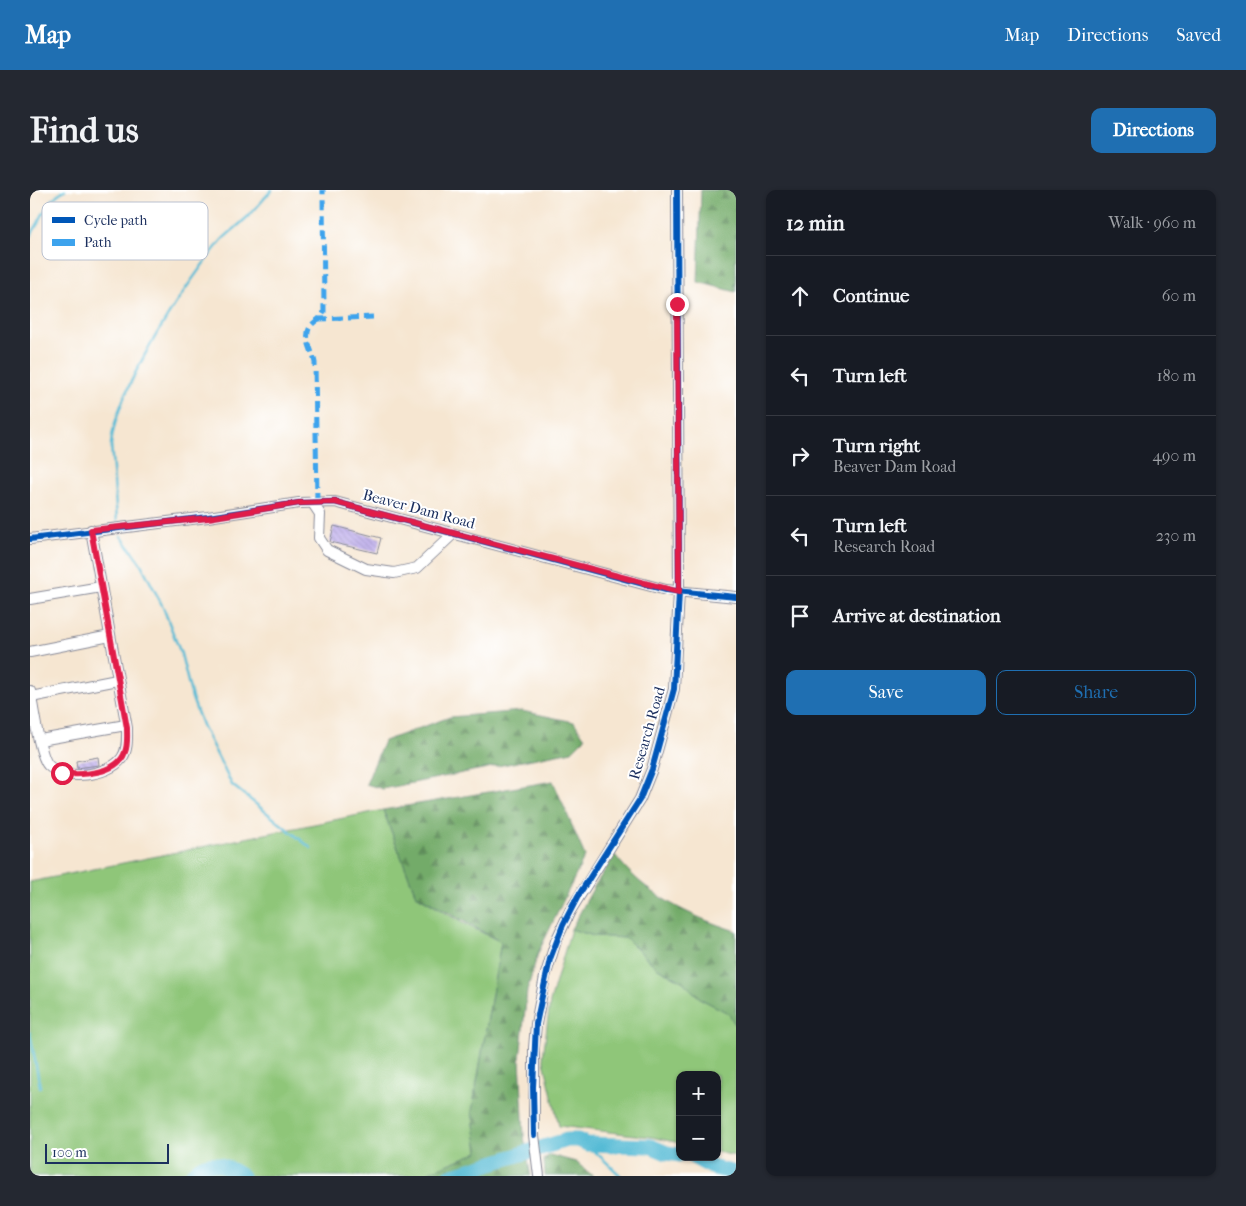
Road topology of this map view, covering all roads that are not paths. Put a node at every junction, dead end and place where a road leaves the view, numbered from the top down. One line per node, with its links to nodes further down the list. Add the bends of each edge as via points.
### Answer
1 (677, 190): 7 (street, Research Road)
2 (312, 502): 3 (street, Beaver Dam Road, via 208,518); 4 (street, Beaver Dam Road, via 355,506); 4 (street, via 320,514 319,538 328,550 366,569 394,573 417,568)
3 (91, 530): 5 (street, Beaver Dam Road); 6 (street)
4 (453, 534): 7 (street, Beaver Dam Road)
5 (30, 539)
6 (101, 587): 9 (street); 10 (street)
7 (679, 592): 8 (street, Beaver Dam Road); 16 (street, Research Road, via 674,689 652,769 632,812 567,918 545,977 534,1048 534,1135)
8 (736, 597)
9 (30, 599)
10 (110, 636): 11 (street); 12 (street)
11 (30, 652)
12 (117, 680): 13 (street); 14 (street)
13 (31, 694): 15 (street)
14 (126, 725): 15 (street); 15 (street, via 126,747 122,759 108,769 88,774 71,775 51,768 45,760)
15 (40, 740)
16 (539, 1176)

